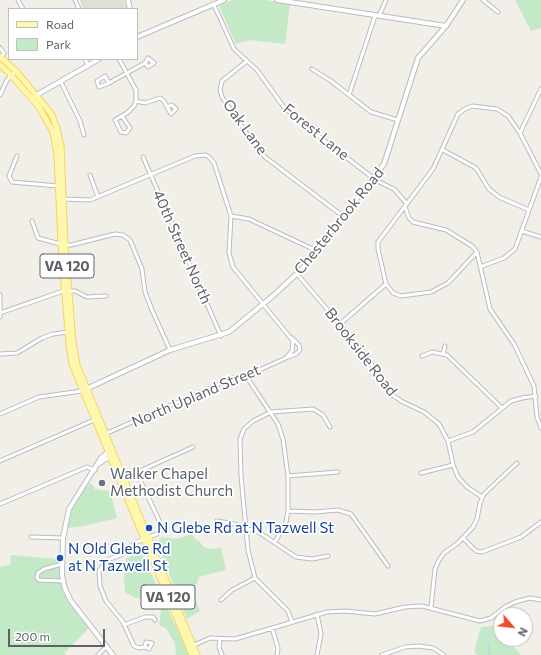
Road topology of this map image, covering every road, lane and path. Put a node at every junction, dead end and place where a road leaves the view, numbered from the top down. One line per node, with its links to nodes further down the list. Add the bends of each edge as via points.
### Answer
1 (224, 0): 6 (street)
2 (277, 0): 8 (street)
3 (386, 0): 8 (street)
4 (463, 0): 9 (street, Chesterbrook Road)
5 (483, 0): 7 (street)
6 (214, 5): 10 (street); 16 (street, Forest Lane, via 234,49)
7 (498, 12)
8 (377, 16): 9 (street); 29 (street)
9 (446, 26): 34 (street, Chesterbrook Road, via 418,58)
10 (138, 37)
11 (0, 48): 12 (street, via 4,53)
12 (1, 58): 21 (main road, VA 120)
13 (86, 60): 19 (street)
14 (97, 60): 19 (street)
15 (120, 60): 22 (street)
16 (247, 61): 44 (street, Forest Lane, via 291,114); 53 (street, Oak Lane, via 222,81 222,98 265,157)
17 (145, 63): 22 (street)
18 (0, 65): 23 (main road, VA 120)
19 (88, 65): 24 (street)
20 (312, 69): 29 (street)
21 (16, 71): 23 (street); 28 (main road, VA 120)
22 (126, 73): 25 (street); 31 (street, via 136,90)
23 (11, 75): 27 (street); 30 (main road, VA 120)
24 (61, 82): 28 (street); 36 (street)
25 (109, 83)
26 (541, 89): 35 (street)
27 (0, 95)
28 (37, 95): 30 (street); 49 (main road, VA 120, via 52,115 61,146)
29 (349, 95): 34 (street, via 371,112)
30 (32, 98): 47 (main road, VA 120, via 45,116 54,138)
31 (136, 101): 32 (street, via 144,103 160,98); 33 (street)
32 (167, 107)
33 (122, 116): 33 (street, via 130,128 126,133 121,132 116,120)
34 (398, 120): 44 (street, Chesterbrook Road, via 386,160)
35 (520, 133): 37 (street, via 504,113 491,108 472,106 458,114); 40 (street)
36 (84, 135)
37 (443, 150): 50 (street, via 433,170); 51 (street, via 476,168 489,189 499,198)
38 (17, 156): 45 (street, via 9,176)
39 (143, 158): 42 (street, 40th Street North)
40 (541, 174)
41 (90, 175): 48 (street)
42 (150, 175): 48 (street); 52 (street, via 195,156 206,155 214,164); 71 (street, 40th Street North)
43 (541, 177): 51 (street)
44 (374, 179): 50 (street, Forest Lane, via 394,189); 53 (street, Chesterbrook Road)
45 (12, 182): 46 (street); 47 (street)
46 (8, 185)
47 (58, 186): 57 (main road, VA 120)
48 (98, 197): 49 (street, via 82,201)
49 (63, 200): 57 (main road, VA 120)
50 (406, 206): 59 (street, Forest Lane, via 409,218 413,222 446,230); 62 (street, via 378,242)
51 (529, 210): 55 (street)
52 (231, 216): 58 (street, via 249,220); 66 (street, via 229,253 233,267)
53 (344, 218): 58 (street, Chesterbrook Road)
54 (32, 221): 57 (street, via 38,238)
55 (522, 231): 56 (street); 60 (street, via 512,253)
56 (541, 237)
57 (63, 244): 63 (main road, VA 120); 74 (street, via 115,234 123,235 130,240 142,270 145,292)
58 (317, 251): 61 (street, Chesterbrook Road)
59 (477, 252): 60 (street); 62 (street, via 448,283 431,292 401,296 393,293)
60 (480, 267): 81 (street, via 490,309 519,354)
61 (297, 274): 66 (street, Chesterbrook Road); 69 (street, Brookside Road)
62 (386, 284): 69 (street)
63 (67, 291): 65 (street, via 75,291 87,297); 67 (street); 70 (main road, VA 120)
64 (0, 295): 67 (street)
65 (106, 296)
66 (263, 305): 71 (street, Chesterbrook Road, via 238,326); 72 (street)
67 (0, 313): 68 (street)
68 (0, 317)
69 (340, 324): 90 (street, Brookside Road, via 367,356 386,389 396,398 434,420)
70 (70, 332): 75 (street, via 42,338 17,353); 80 (main road, VA 120)
71 (221, 336): 74 (street, Chesterbrook Road)
72 (290, 336): 77 (street, via 293,345); 77 (street, via 299,345 300,350)
73 (445, 346): 76 (street)
74 (170, 350): 80 (street, Chesterbrook Road)
75 (0, 354)
76 (443, 354): 78 (street, via 432,352); 82 (street, via 451,358)
77 (288, 356): 79 (street, North Upland Street)
78 (422, 356)
79 (246, 376): 83 (street); 89 (street, North Upland Street, via 235,377)
80 (84, 390): 84 (street, via 39,398); 86 (main road, VA 120); 89 (main road, VA 120)
81 (536, 396): 82 (street, via 516,399); 85 (street)
82 (502, 408): 90 (street, via 473,432)
83 (271, 412): 87 (street, via 312,409 322,415); 99 (street, via 283,439); 105 (street, via 253,421 244,429 240,439)
84 (0, 414)
85 (539, 416): 88 (street)
86 (94, 420): 92 (main road, VA 120); 93 (street)
87 (330, 427)
88 (541, 428)
89 (105, 434): 92 (main road, VA 120)
90 (448, 441): 95 (street, Brookside Road)
91 (193, 446): 109 (street, via 145,468 140,474 141,484 162,527 160,532)
92 (110, 453): 96 (street, via 102,456); 109 (main road, VA 120)
93 (0, 461)
94 (517, 463): 100 (street)
95 (453, 465): 98 (street); 100 (street, Brookside Road, via 462,482)
96 (94, 470): 101 (street, via 87,467); 107 (street, via 69,509)
97 (338, 472): 99 (street)
98 (421, 473)
99 (288, 476): 102 (street)
100 (482, 497): 108 (street, via 475,523)
101 (0, 504)
102 (288, 511): 110 (street, via 286,522); 113 (street, via 338,510 351,514)
103 (217, 521): 105 (street)
104 (541, 522): 108 (street, via 521,537 482,552)
105 (246, 528): 110 (street); 114 (street, via 248,550)
106 (31, 537): 107 (street)
107 (63, 538): 112 (street)
108 (463, 538): 118 (street, via 444,553 437,564)
109 (146, 539): 122 (street, via 132,545 123,554 107,560 99,570 103,596); 126 (main road, VA 120)
110 (275, 542): 111 (street, via 287,553 305,560)
111 (328, 556)
112 (62, 564): 115 (street); 115 (street, via 44,569 37,578)
113 (388, 566)
114 (256, 578): 116 (street, via 232,590); 121 (street, via 288,611)
115 (63, 581): 125 (street, via 71,601)
116 (222, 600)
117 (541, 600): 118 (street, via 527,598 514,602 491,618 480,621)
118 (431, 607): 119 (street, via 410,607 375,614 340,611)
119 (317, 614): 121 (street); 134 (street, via 321,634)
120 (155, 620): 122 (street, via 153,617 145,617)
121 (292, 622): 123 (street)
122 (124, 624): 127 (street, via 134,646 140,649)
123 (272, 628): 124 (street, via 232,640); 133 (street, via 278,648)
124 (220, 639): 126 (street, via 210,638); 132 (street)
125 (107, 646): 128 (street); 129 (street)
126 (191, 646): 130 (main road, VA 120); 131 (main road, VA 120)
127 (145, 647)
128 (98, 655)
129 (113, 655)
130 (192, 655)
131 (197, 655)
132 (222, 655)
133 (277, 655)
134 (317, 655)
135 (382, 655): 136 (street, via 415,646 430,647)
136 (444, 655)

